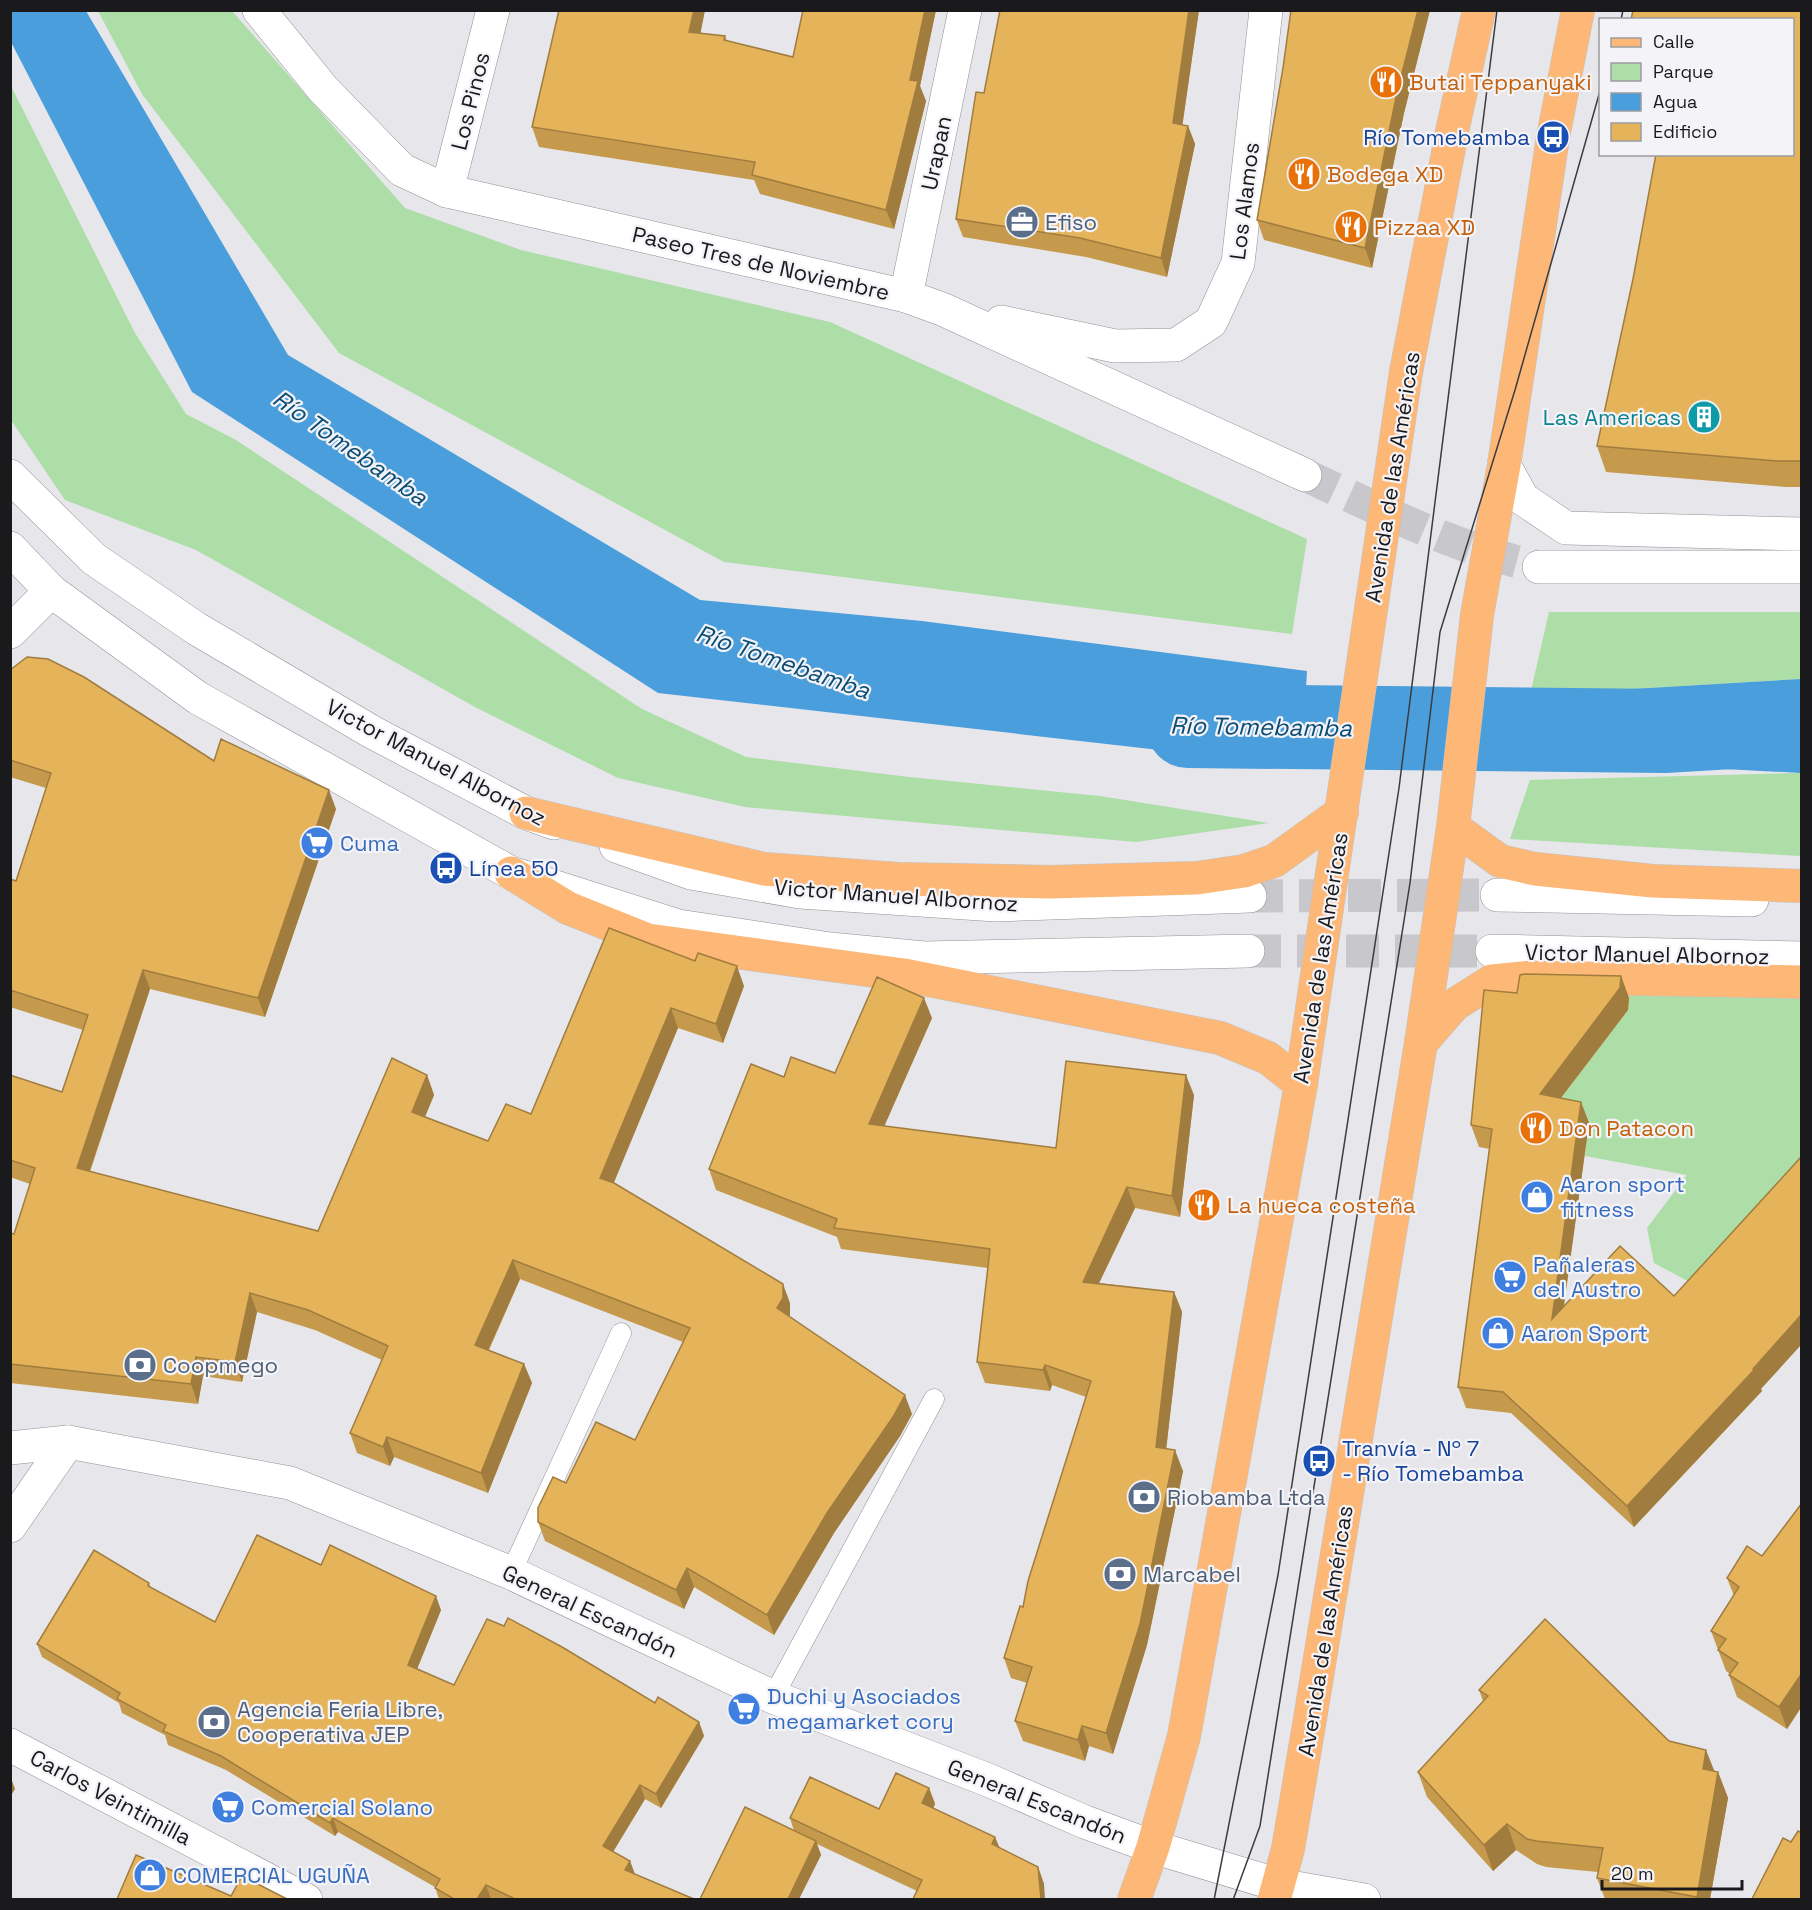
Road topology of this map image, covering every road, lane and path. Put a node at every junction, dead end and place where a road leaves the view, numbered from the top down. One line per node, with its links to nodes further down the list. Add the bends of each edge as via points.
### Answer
1 (259, 10): 7 (street, Paseo Tres de Noviembre, via 322,89 402,170)
2 (493, 10): 7 (street, Los Pinos)
3 (965, 10): 8 (street, Urapan)
4 (1266, 10): 9 (street, Los Alamos, via 1238,263 1211,322 1176,345 1115,346)
5 (1479, 10): 19 (main road, Avenida de las Américas, via 1406,372)
6 (1578, 10): 10 (main road, Avenida de las Américas, via 1553,137)
7 (447, 191): 8 (street, Paseo Tres de Noviembre)
8 (906, 296): 9 (street, Paseo Tres de Noviembre)
9 (942, 309): 11 (street, Paseo Tres de Noviembre)
10 (1504, 465): 13 (street, via 1523,499 1566,528); 21 (main road, Avenida de las Américas, via 1476,623)
11 (1305, 475)
12 (10, 476): 20 (street, Victor Manuel Albornoz, via 94,559 197,629 372,732)
13 (1802, 534)
14 (10, 548): 17 (street)
15 (1539, 567): 16 (street)
16 (1802, 567)
17 (51, 591): 18 (street); 22 (street, via 198,698)
18 (10, 632)
19 (1343, 808): 20 (main road, via 1274,861 1244,871 1197,878 1050,882 898,879 764,869); 32 (main road, Avenida de las Américas)
20 (526, 813): 25 (street, Victor Manuel Albornoz, via 691,873 800,892 996,905)
21 (1453, 822): 23 (main road, via 1500,861 1535,869 1653,881); 31 (main road, Avenida de las Américas)
22 (511, 873): 27 (street, via 678,926 830,949 924,958); 32 (main road, via 568,908 648,940 904,975 1220,1038 1268,1058)
23 (1802, 886)
24 (1497, 895): 26 (street)
25 (1250, 896)
26 (1802, 902)
27 (1248, 951)
28 (1492, 951): 29 (street, Victor Manuel Albornoz)
29 (1802, 958)
30 (1802, 982): 31 (main road, via 1532,977 1492,981 1454,1005)
31 (1421, 1043): 42 (main road, Avenida de las Américas, via 1308,1731)
32 (1301, 1084): 41 (main road, Avenida de las Américas, via 1184,1736)
33 (621, 1333): 38 (lane)
34 (934, 1399): 39 (lane)
35 (68, 1442): 36 (street, General Escandón); 37 (street); 38 (street, General Escandón, via 290,1484)
36 (10, 1448)
37 (10, 1526)
38 (511, 1573): 39 (street, General Escandón)
39 (773, 1697): 41 (street, General Escandón)
40 (10, 1745): 43 (street, Carlos Veintimilla)
41 (1153, 1847): 42 (street, General Escandón); 44 (main road, Avenida de las Américas)
42 (1277, 1892): 45 (street, General Escandón)
43 (306, 1899)
44 (1134, 1899)
45 (1364, 1899)

